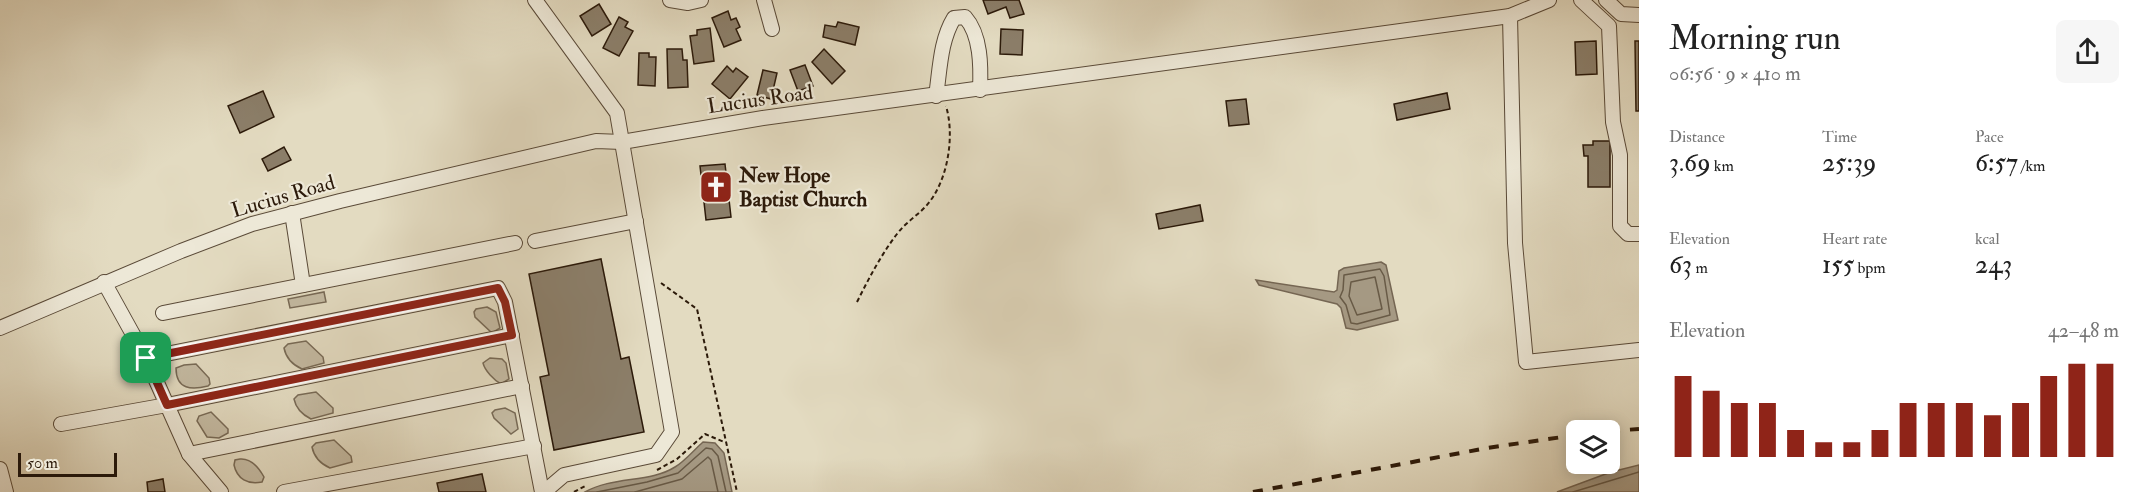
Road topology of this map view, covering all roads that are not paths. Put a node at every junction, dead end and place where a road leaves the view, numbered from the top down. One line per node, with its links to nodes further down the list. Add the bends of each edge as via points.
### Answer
1 (535, 0): 13 (street, via 618,113)
2 (670, 0): 3 (street)
3 (701, 0)
4 (764, 0): 10 (street)
5 (1548, 0): 9 (street, Lucius Road)
6 (1581, 0): 16 (street, via 1609,26 1613,122 1620,155 1620,226 1628,234)
7 (1606, 0): 8 (street, via 1621,14)
8 (1639, 15)
9 (1510, 16): 11 (street, Lucius Road); 24 (street, via 1515,243 1526,362)
10 (772, 29)
11 (980, 90): 12 (street, Lucius Road); 12 (street, via 973,26 964,17 954,18 942,49)
12 (940, 96): 13 (street, Lucius Road, via 763,118)
13 (622, 142): 14 (street, Lucius Road, via 596,141); 15 (street)
14 (292, 213): 19 (street, Lucius Road); 20 (street)
15 (636, 221): 17 (street); 35 (street, via 672,432 656,454 564,475)
16 (1639, 234)
17 (535, 241)
18 (515, 243): 20 (street)
19 (104, 282): 22 (street, Lucius Road); 25 (street)
20 (303, 285): 21 (street)
21 (163, 313)
22 (0, 328)
23 (512, 335): 25 (street, via 498,288); 26 (street); 27 (street)
24 (1639, 350)
25 (146, 358): 27 (street)
26 (522, 386): 29 (street); 30 (street)
27 (167, 405): 28 (street); 30 (street)
28 (61, 424)
29 (534, 447): 34 (street); 35 (street)
30 (189, 454): 33 (street)
31 (0, 469): 32 (street)
32 (6, 492)
33 (221, 492)
34 (284, 492)
35 (543, 492)

